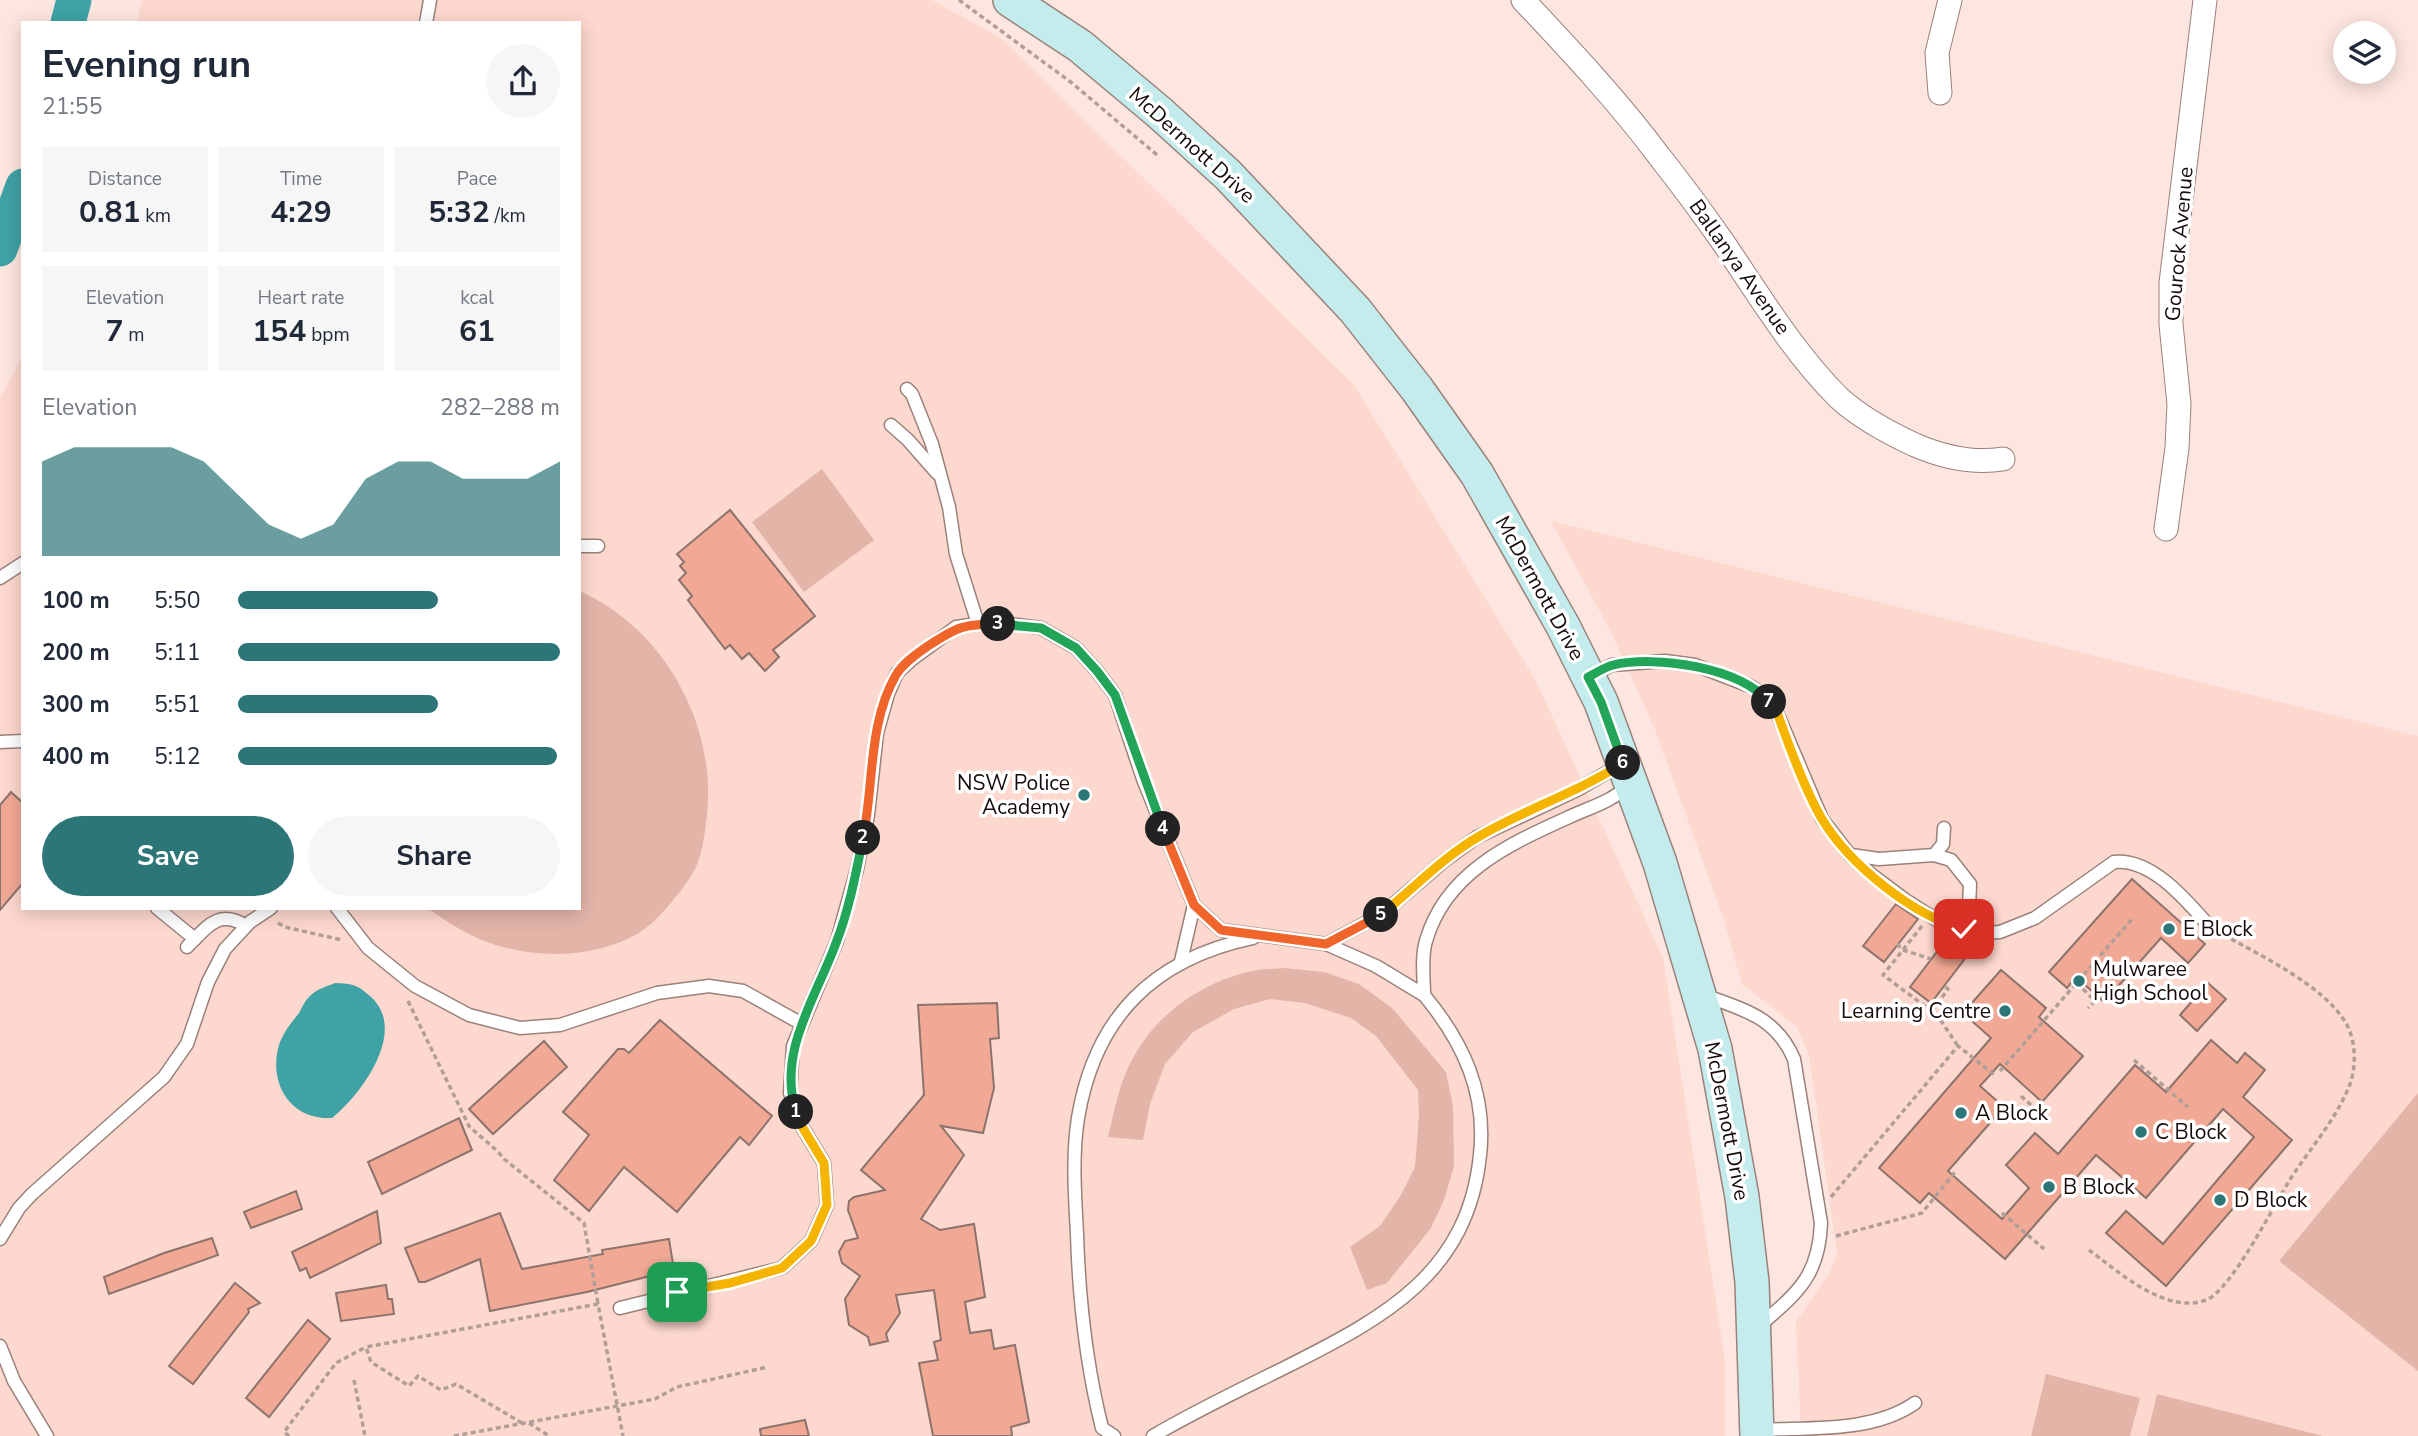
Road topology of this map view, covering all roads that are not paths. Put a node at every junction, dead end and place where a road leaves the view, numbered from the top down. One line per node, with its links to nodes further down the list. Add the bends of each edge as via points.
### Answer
1 (430, 0): 6 (lane)
2 (1010, 0): 18 (main road, McDermott Drive, via 1080,46 1180,131 1228,175 1355,310 1477,474)
3 (1523, 0): 10 (street, Ballanya Avenue, via 1650,144 1805,360 1841,399 1886,431 1928,451 1966,460)
4 (1950, 0): 7 (street, via 1937,53)
5 (2205, 0): 12 (street, Gourock Avenue, via 2171,283 2179,404)
6 (426, 21)
7 (1940, 93)
8 (907, 389): 11 (lane)
9 (891, 425): 11 (lane)
10 (2003, 459)
11 (941, 477): 17 (lane, via 956,554)
12 (2166, 529)
13 (581, 546): 14 (lane)
14 (598, 546)
15 (21, 564): 16 (lane)
16 (0, 578)
17 (978, 624): 25 (lane, via 1041,628 1076,648 1097,671 1115,695); 37 (lane, via 956,628 920,651 897,673 877,733 857,869 837,941)
18 (1588, 677): 21 (main road, McDermott Drive); 23 (lane, via 1612,665 1665,661 1695,665 1752,687 1778,715 1822,819)
19 (0, 741): 20 (lane)
20 (21, 741)
21 (1626, 774): 33 (lane, via 1577,790 1477,837 1382,914); 35 (main road, McDermott Drive, via 1660,863); 36 (lane, via 1619,794 1531,834 1463,879 1443,901 1425,943)
22 (1944, 828): 24 (lane, via 1943,844)
23 (1850, 855): 24 (lane, via 1879,859); 31 (lane, via 1904,899 1944,924)
24 (1934, 855): 31 (lane, via 1951,860 1970,884)
25 (1194, 905): 32 (lane, via 1221,930); 34 (lane)
26 (339, 910): 37 (lane, via 368,948 415,986 469,1015 520,1028 560,1025 657,993 709,986 743,991)
27 (159, 914): 29 (lane, via 191,943 211,923 225,917)
28 (273, 914): 29 (lane)
29 (246, 926): 38 (lane, via 214,966 187,1044 171,1069 32,1194)
30 (2210, 927): 31 (lane, via 2175,890 2129,861 2114,862 2035,918 2000,932)
31 (1964, 929)
32 (1260, 936): 33 (lane); 34 (lane, via 1229,942)
33 (1326, 944): 36 (lane, via 1376,966)
34 (1181, 961): 43 (lane, via 1140,992 1113,1023 1093,1062 1079,1118 1074,1178 1081,1314)
35 (1700, 994): 40 (main road, McDermott Drive, via 1715,1049 1742,1197); 40 (lane, via 1753,1014 1786,1042 1794,1059 1821,1223 1820,1245 1807,1278 1795,1295)
36 (1424, 995): 47 (lane, via 1443,1017 1467,1060 1481,1114 1479,1166 1465,1218 1450,1247 1424,1280 1394,1306 1348,1335)
37 (802, 1024): 39 (lane, via 793,1046 790,1093 801,1125 824,1163 827,1205 811,1241 782,1268)
38 (0, 1239)
39 (620, 1308)
40 (1755, 1330): 44 (main road, McDermott Drive)
41 (0, 1346): 45 (lane, via 14,1381)
42 (1915, 1403): 44 (lane, via 1866,1424)
43 (1102, 1432): 46 (lane)
44 (1757, 1433)
45 (47, 1436)
46 (1114, 1436)
47 (1153, 1436)

